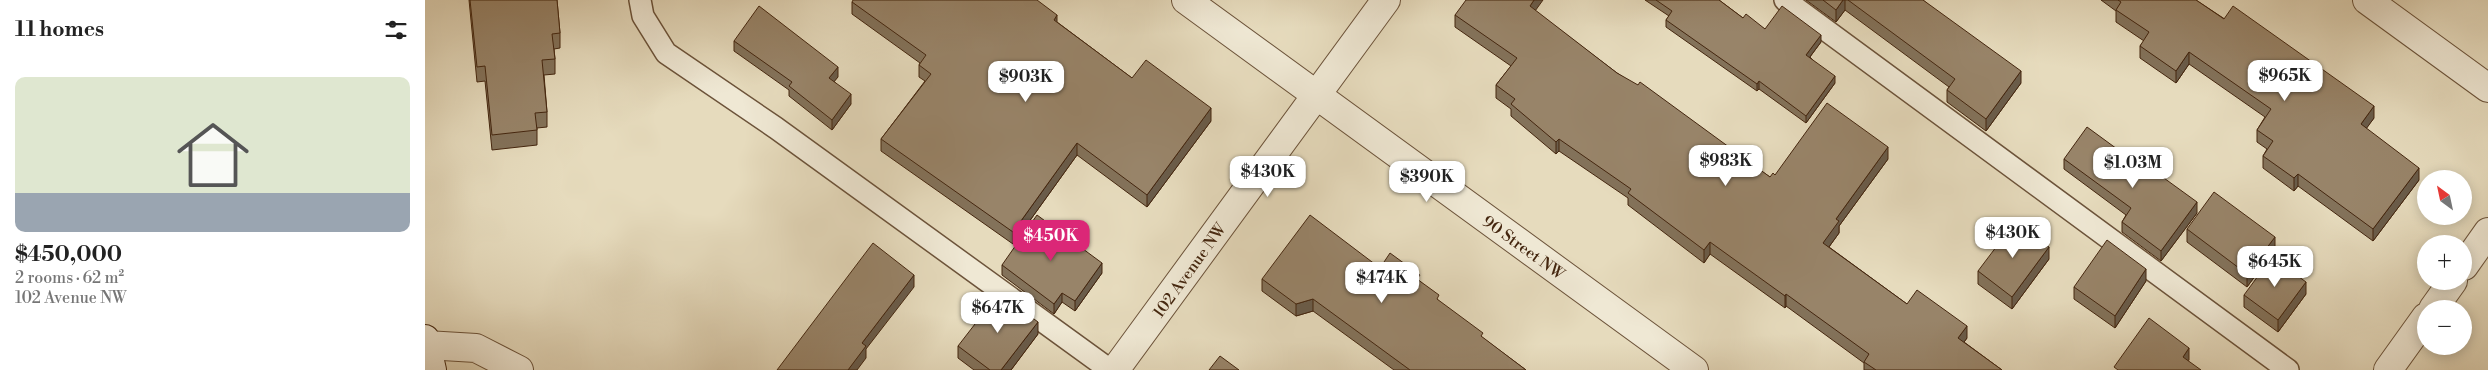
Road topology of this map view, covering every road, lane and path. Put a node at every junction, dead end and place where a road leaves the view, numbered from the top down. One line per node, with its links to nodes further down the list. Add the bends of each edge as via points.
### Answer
1 (640, 0): 13 (lane, via 643,16 666,53 776,128)
2 (1186, 0): 7 (street, 90 Street NW)
3 (1386, 0): 7 (street, 102 Avenue NW)
4 (1785, 0): 16 (lane)
5 (2367, 0): 6 (street)
6 (2488, 88)
7 (1317, 96): 14 (street, 102 Avenue NW); 15 (street, 90 Street NW)
8 (2488, 232): 9 (street)
9 (2472, 255)
10 (2417, 330): 17 (street)
11 (428, 351): 12 (street, via 476,348)
12 (519, 370)
13 (1110, 370)
14 (1115, 370)
15 (1694, 370)
16 (2288, 370)
17 (2388, 370)

